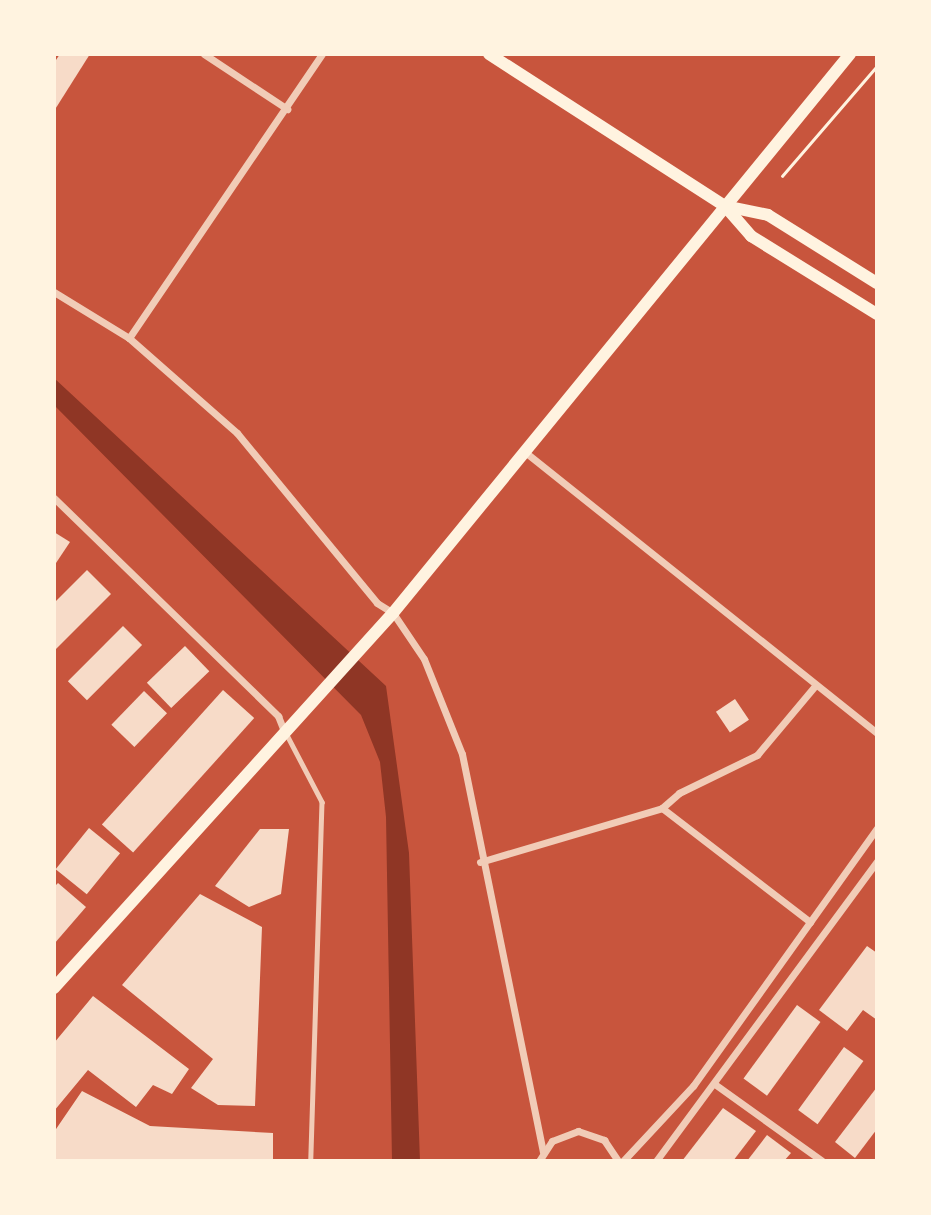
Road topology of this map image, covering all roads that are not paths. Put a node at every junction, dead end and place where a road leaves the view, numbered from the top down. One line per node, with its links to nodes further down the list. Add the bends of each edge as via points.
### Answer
1 (204, 54): 5 (street)
2 (322, 54): 5 (street)
3 (489, 54): 6 (main road)
4 (850, 54): 6 (main road)
5 (287, 109): 10 (street)
6 (725, 206): 7 (main road, via 768,215); 9 (main road, via 751,236); 11 (main road)
7 (877, 283)
8 (54, 292): 10 (street)
9 (877, 314)
10 (129, 338): 13 (street, via 237,433 377,603)
11 (525, 452): 13 (main road); 14 (street)
12 (54, 498): 15 (street, via 278,716)
13 (393, 613): 15 (main road); 20 (street, via 445,700 462,754)
14 (815, 686): 16 (street); 17 (street, via 757,755 679,793)
15 (284, 731): 22 (main road); 25 (lane, via 322,802)
16 (877, 733)
17 (662, 808): 20 (street); 21 (street)
18 (877, 828): 21 (street)
19 (877, 861): 23 (street)
20 (480, 862): 24 (street)
21 (810, 922): 27 (street, via 693,1086)
22 (54, 988)
23 (716, 1085): 28 (street); 29 (street)
24 (542, 1152): 26 (street); 27 (street, via 578,1131 604,1140)
25 (311, 1161)
26 (539, 1161)
27 (620, 1161)
28 (656, 1161)
29 (822, 1161)

